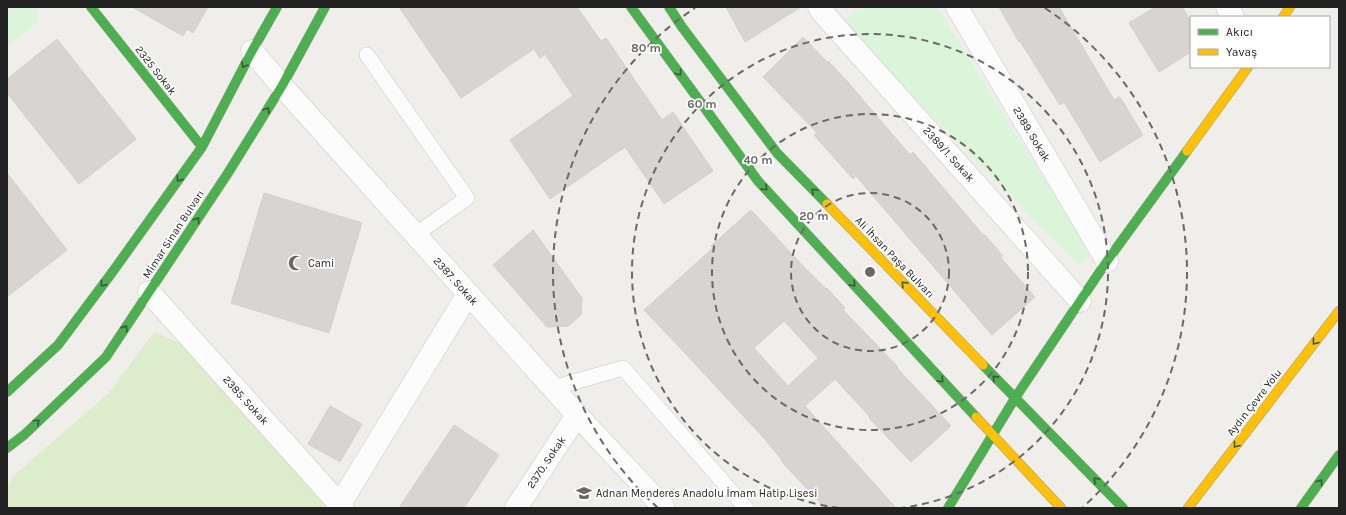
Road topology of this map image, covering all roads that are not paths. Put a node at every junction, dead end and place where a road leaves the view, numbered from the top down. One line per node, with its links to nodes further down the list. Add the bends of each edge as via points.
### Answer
1 (91, 7): 16 (main road, 2325 Sokak)
2 (277, 7): 12 (main road)
3 (325, 7): 15 (main road, Mimar Sinan Bulvarı)
4 (631, 7): 27 (main road, one-way to 27, via 758,181)
5 (669, 7): 25 (main road, Ali İhsan Paşa Bulvarı, one-way to 5, via 777,153)
6 (957, 7): 18 (street, 2389. Sokak)
7 (1227, 7): 10 (street)
8 (1290, 7): 11 (main road)
9 (825, 9): 21 (street, 2389/1. Sokak)
10 (1232, 16)
11 (1284, 16)
12 (252, 51): 15 (street, 2387. Sokak); 16 (main road, one-way to 16)
13 (367, 55): 17 (lane, via 467,198)
14 (1247, 68): 18 (main road)
15 (282, 86): 17 (street, 2387. Sokak); 19 (main road, Mimar Sinan Bulvarı, one-way to 15)
16 (202, 147): 24 (main road, one-way to 24, via 58,345)
17 (415, 235): 20 (street, 2387. Sokak)
18 (1107, 261): 21 (main road)
19 (149, 292): 28 (main road, Mimar Sinan Bulvarı, one-way to 19, via 106,357); 30 (street, 2385. Sokak)
20 (468, 294): 23 (street, 2387. Sokak); 30 (street)
21 (1080, 301): 25 (main road)
22 (1339, 311): 37 (main road, Aydın Çevre Yolu, one-way to 37)
23 (553, 388): 26 (street, 2387. Sokak); 33 (lane, via 623,368)
24 (7, 392)
25 (1015, 398): 27 (main road); 36 (main road, Ali İhsan Paşa Bulvarı, one-way to 25)
26 (577, 415): 31 (street, 2370. Sokak); 32 (street, 2387. Sokak)
27 (992, 435): 34 (main road); 35 (main road)
28 (7, 448)
29 (1339, 455): 38 (main road, one-way to 29)
30 (342, 506)
31 (516, 508)
32 (664, 508)
33 (746, 508)
34 (948, 508)
35 (1061, 508)
36 (1123, 508)
37 (1188, 508)
38 (1301, 508)

